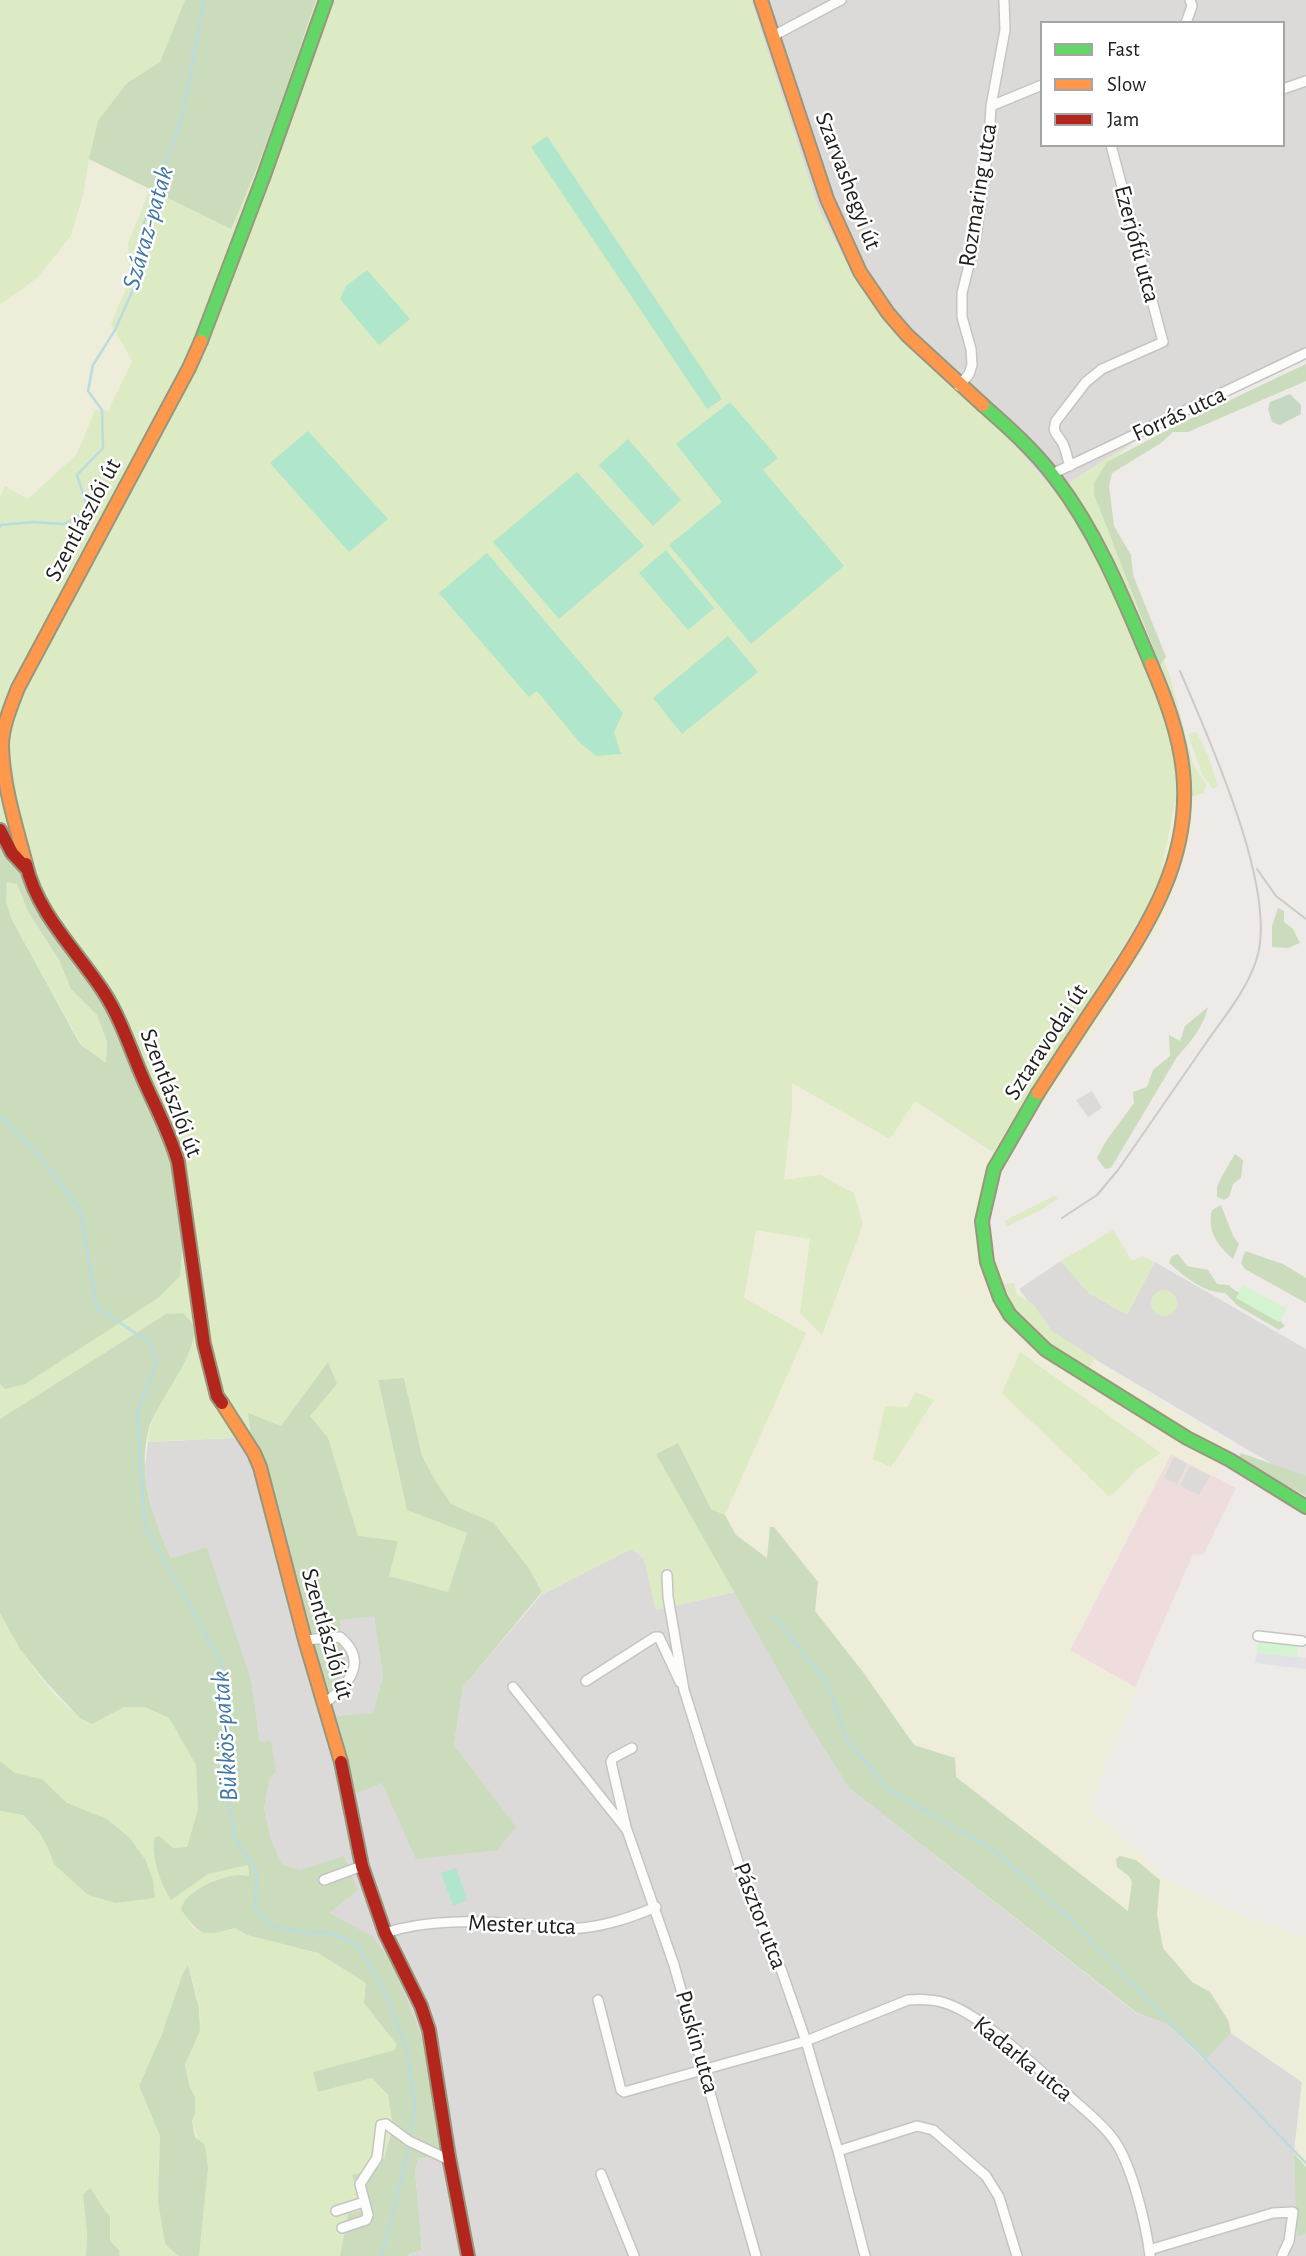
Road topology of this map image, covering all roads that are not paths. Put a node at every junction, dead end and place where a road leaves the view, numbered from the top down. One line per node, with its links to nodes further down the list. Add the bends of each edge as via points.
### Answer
1 (326, 0): 18 (main road, Szentlászlói út, via 204,335 9,711 2,744 4,762)
2 (761, 0): 7 (main road, Szarvashegyi út)
3 (841, 0): 7 (street)
4 (1004, 0): 11 (street, Rozmaring utca, via 1005,30)
5 (1190, 0): 6 (street)
6 (1187, 21)
7 (773, 36): 14 (main road, Szarvashegyi út, via 830,208 849,250 894,320)
8 (1306, 81): 10 (street)
9 (1040, 86): 11 (street)
10 (1285, 88)
11 (991, 106): 14 (street, Rozmaring utca, via 976,237 962,292 972,365)
12 (1112, 147): 15 (street, Ezerjófű utca, via 1163,342 1102,369 1056,421 1055,435)
13 (1306, 353): 15 (street, Forrás utca)
14 (960, 386): 16 (main road, Szarvashegyi út)
15 (1070, 466): 16 (street, Forrás utca)
16 (1052, 474): 19 (main road, Sztaravodai út, via 1100,547 1158,680 1183,767 1183,821 1175,864 1159,905 1022,1117 994,1169 982,1221 987,1262 1010,1315 1046,1350)
17 (0, 830): 18 (main road)
18 (27, 870): 22 (main road, Szentlászlói út, via 49,916 119,1019 171,1137 204,1344 218,1396 260,1467)
19 (1306, 1507)
20 (667, 1575): 26 (street, Pásztor utca)
21 (1258, 1636): 23 (street)
22 (305, 1640): 27 (main road, Szentlászlói út); 27 (street, via 340,1637 351,1647 352,1675)
23 (1301, 1641)
24 (586, 1681): 26 (street, via 659,1637)
25 (513, 1687): 29 (street, Puskin utca)
26 (684, 1690): 35 (street, Pásztor utca, via 751,1903)
27 (325, 1703): 30 (main road, Szentlászlói út)
28 (632, 1748): 29 (street, Puskin utca, via 611,1762)
29 (627, 1830): 32 (street, Puskin utca)
30 (362, 1866): 31 (street); 33 (main road, Szentlászlói út)
31 (324, 1880)
32 (656, 1907): 33 (street, Mester utca, via 622,1921 573,1929 448,1923); 36 (street, Puskin utca)
33 (385, 1933): 38 (main road, Szentlászlói út, via 429,2031)
34 (598, 2000): 36 (street, Kadarka utca, via 624,2092)
35 (806, 2041): 36 (street, Kadarka utca); 37 (street, Pásztor utca); 43 (street, Kadarka utca, via 908,2000 926,1998 968,2014 1038,2069 1115,2140 1130,2173)
36 (705, 2070): 46 (street, Puskin utca)
37 (838, 2151): 47 (street, Pásztor utca); 48 (street, via 916,2126 933,2130 985,2176 999,2197)
38 (449, 2157): 40 (street, via 381,2125 377,2158 360,2184); 44 (main road, Szentlászlói út)
39 (601, 2174): 45 (street)
40 (364, 2202): 41 (street); 42 (street, via 366,2220)
41 (336, 2211)
42 (342, 2228)
43 (1149, 2253): 49 (street, via 1273,2213 1293,2212)
44 (468, 2256)
45 (634, 2256)
46 (756, 2256)
47 (865, 2256)
48 (1017, 2256)
49 (1282, 2256)

